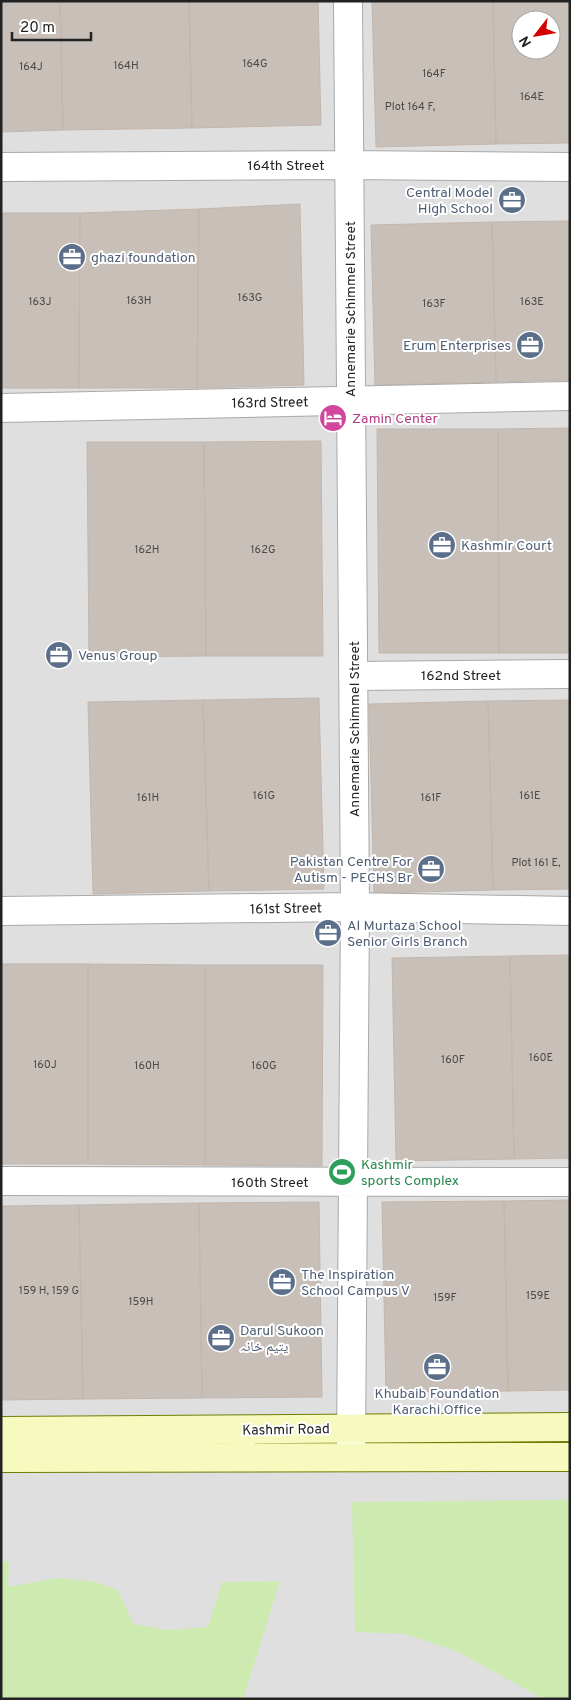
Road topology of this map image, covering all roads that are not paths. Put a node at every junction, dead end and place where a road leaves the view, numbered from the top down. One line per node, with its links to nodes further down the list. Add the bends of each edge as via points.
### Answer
1 (348, 1): 2 (street, Annemarie Schimmel Street)
2 (349, 165): 3 (street, 164th Street); 4 (street, 164th Street); 6 (street, Annemarie Schimmel Street)
3 (1, 167)
4 (570, 167)
5 (570, 396): 6 (street, 163rd Street)
6 (351, 400): 7 (street, 163rd Street); 9 (street, Annemarie Schimmel Street)
7 (1, 408)
8 (570, 674): 9 (street, 162nd Street)
9 (353, 676): 10 (street, Annemarie Schimmel Street)
10 (355, 907): 11 (street, 161st Street); 12 (street, 161st Street); 14 (street, Annemarie Schimmel Street)
11 (1, 911)
12 (570, 911)
13 (1, 1181): 14 (street, 160th Street)
14 (353, 1182): 15 (street, 160th Street); 17 (street, Annemarie Schimmel Street)
15 (570, 1182)
16 (570, 1427): 17 (main road, Kashmir Road)
17 (352, 1428): 18 (main road, Kashmir Road); 21 (street, Annemarie Schimmel Street)
18 (1, 1431)
19 (570, 1457): 21 (main road, Kashmir Road)
20 (1, 1458): 21 (main road, Kashmir Road)
21 (351, 1458)

